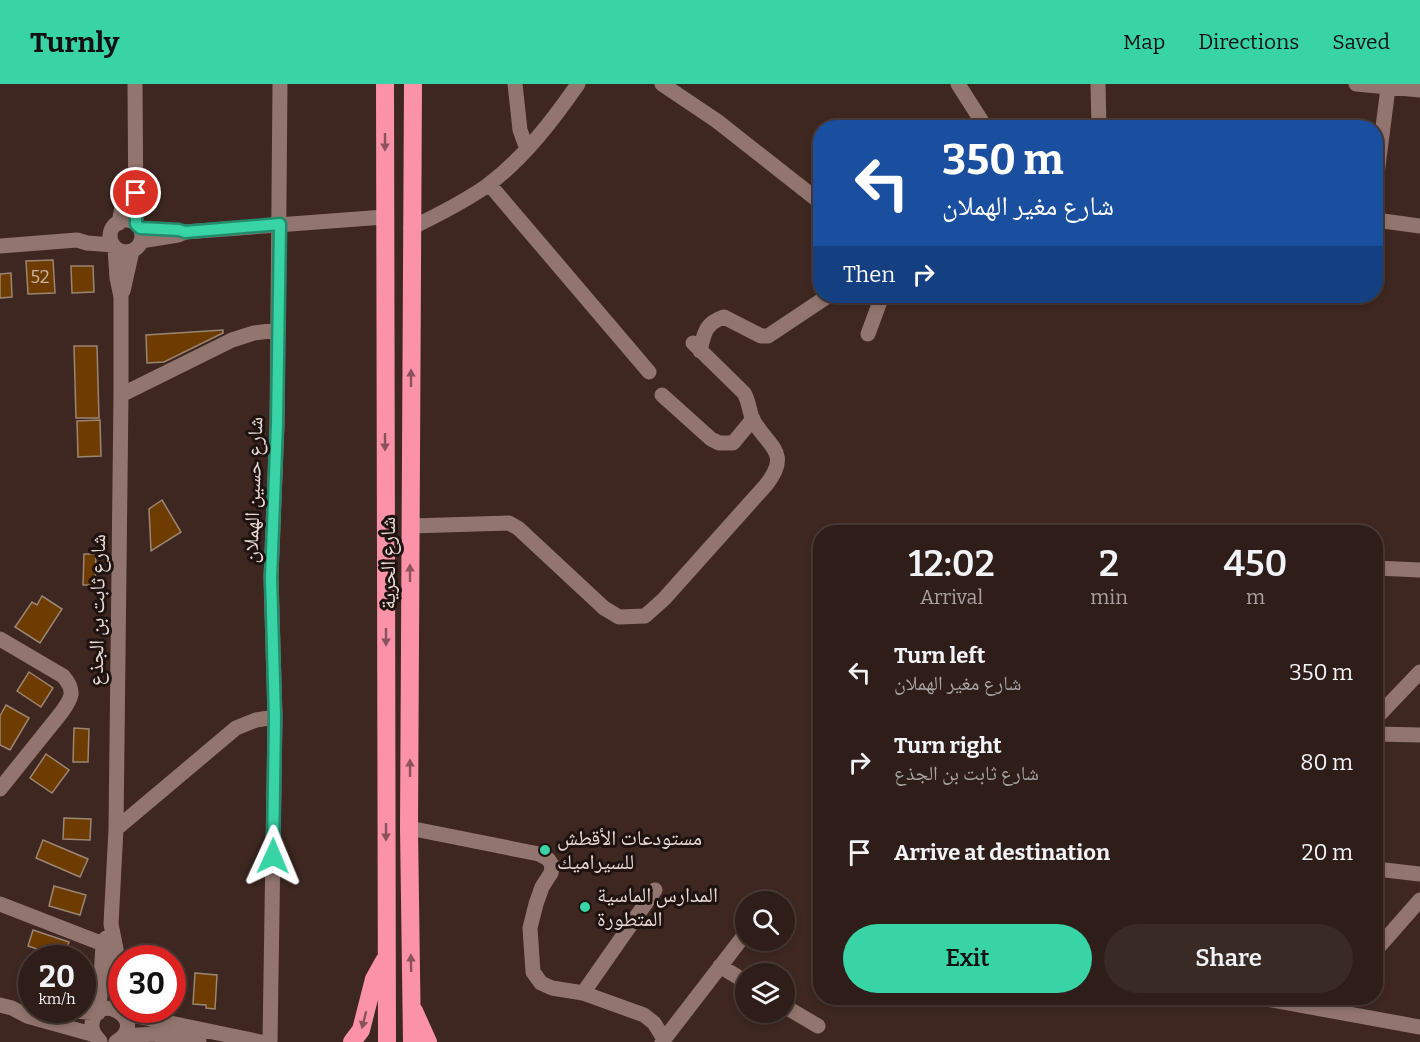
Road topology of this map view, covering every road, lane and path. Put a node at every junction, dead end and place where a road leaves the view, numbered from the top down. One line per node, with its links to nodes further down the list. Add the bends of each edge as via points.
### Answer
1 (130, 84): 23 (street, via 126,192)
2 (135, 84): 26 (street, شارع ثابت بن الجذع)
3 (280, 84): 22 (street, شارع حسين الهملان)
4 (385, 84): 20 (highway, شارع الحرية, one-way to 20)
5 (413, 84): 25 (highway, شارع الحرية)
6 (515, 84): 17 (street, via 520,130)
7 (578, 84): 17 (street)
8 (662, 84): 19 (street, via 717,121)
9 (959, 84): 14 (street)
10 (1098, 84): 15 (street)
11 (1356, 84): 12 (street)
12 (1388, 88): 13 (street); 16 (street)
13 (1420, 90)
14 (981, 120)
15 (1099, 120)
16 (1383, 127)
17 (527, 149): 18 (street)
18 (489, 184): 25 (street, via 448,211); 35 (street)
19 (813, 196)
20 (384, 217): 22 (street); 60 (highway, شارع الحرية, one-way to 60)
21 (1383, 221): 24 (street)
22 (280, 224): 26 (street); 33 (street, شارع حسين الهملان)
23 (116, 225): 26 (street, via 129,221); 27 (street); 29 (street, via 110,238)
24 (1420, 226)
25 (411, 228): 39 (highway, شارع الحرية, one-way to 25)
26 (137, 236): 29 (street, via 125,252); 30 (street, شارع ثابت بن الجذع)
27 (77, 240): 28 (street); 29 (street)
28 (0, 246)
29 (114, 246): 30 (street, شارع ثابت بن الجذع)
30 (121, 297): 36 (street, شارع ثابت بن الجذع)
31 (818, 303): 38 (street, via 768,336 724,317 713,320 696,347 744,393)
32 (879, 303): 34 (street)
33 (277, 330): 36 (street, via 232,340); 45 (street, شارع حسين الهملان, via 271,578)
34 (868, 334)
35 (649, 372)
36 (121, 395): 50 (street, شارع ثابت بن الجذع)
37 (662, 395): 38 (street, via 719,443 733,442)
38 (753, 419): 39 (street, via 776,450 778,464 773,476 682,580 645,616 619,617 604,608 509,523)
39 (411, 526): 49 (highway, شارع الحرية, one-way to 39)
40 (1383, 568): 41 (street)
41 (1420, 570)
42 (0, 639): 48 (street, via 63,676 72,691 70,701)
43 (1420, 672): 44 (street)
44 (1383, 711)
45 (275, 717): 50 (street, via 236,728); 80 (street, شارع حسين الهملان)
46 (1383, 734): 47 (street)
47 (1420, 735)
48 (0, 789)
49 (409, 828): 64 (street, via 548,859 551,873 542,887 530,928 533,972 541,983 552,988); 67 (highway, شارع الحرية, one-way to 49)
50 (116, 829): 57 (street, شارع ثابت بن الجذع)
51 (1383, 870): 52 (street)
52 (1420, 874)
53 (655, 890): 64 (street)
54 (1420, 900): 56 (street)
55 (0, 904): 58 (street)
56 (1383, 942)
57 (110, 945)
58 (108, 946)
59 (735, 947): 62 (street)
60 (386, 957): 81 (highway, one-way to 81, via 374,979 361,1030); 82 (highway, شارع الحرية)
61 (108, 958): 69 (street, شارع ثابت بن الجذع)
62 (720, 966): 63 (street); 77 (street)
63 (735, 975)
64 (583, 993): 77 (street, via 644,1015 654,1023)
65 (1338, 1005): 74 (street)
66 (6, 1006): 75 (street)
67 (411, 1006): 83 (highway, شارع الحرية); 84 (highway)
68 (108, 1008): 69 (street)
69 (98, 1012): 75 (street, شارع ثابت بن الجذع, via 92,1023)
70 (795, 1012): 73 (street)
71 (126, 1023): 76 (street, شارع ثابت بن الجذع)
72 (172, 1023): 79 (street)
73 (818, 1026)
74 (1420, 1027)
75 (100, 1040)
76 (119, 1040): 78 (street, via 154,1034)
77 (663, 1040)
78 (199, 1042)
79 (261, 1042)
80 (270, 1042)
81 (352, 1042)
82 (387, 1042)
83 (412, 1042)
84 (428, 1042)

